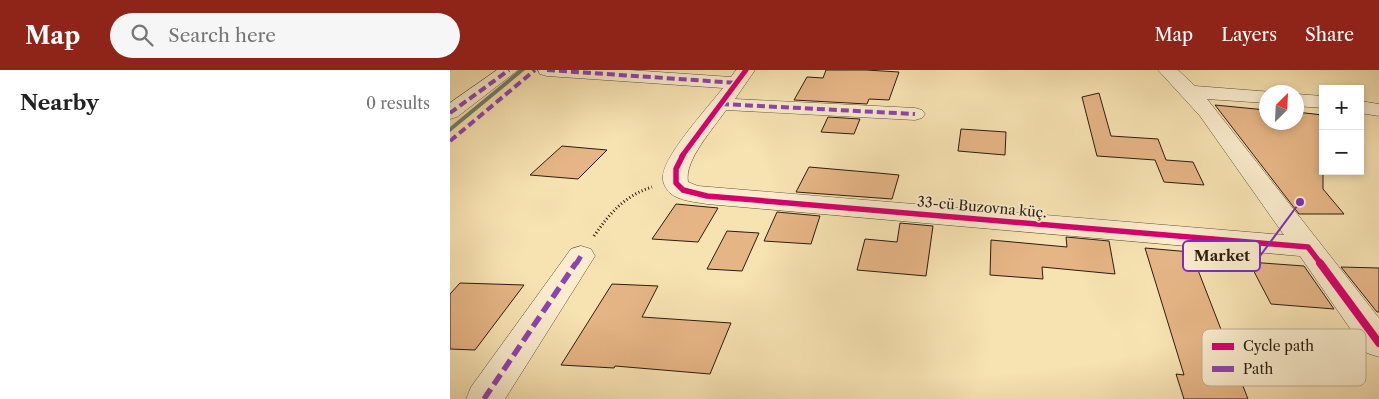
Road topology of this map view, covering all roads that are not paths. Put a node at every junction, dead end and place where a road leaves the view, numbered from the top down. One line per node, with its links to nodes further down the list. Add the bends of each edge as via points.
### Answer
1 (509, 70): 12 (street)
2 (547, 70): 4 (street)
3 (1168, 70): 5 (street)
4 (742, 77): 9 (street)
5 (1190, 92): 6 (street); 14 (street)
6 (1259, 97)
7 (1304, 101): 8 (street)
8 (1319, 102)
9 (722, 104): 13 (street); 14 (street, 33-cü Buzovna küç., via 674,171 678,188 689,193)
10 (1364, 108): 11 (street)
11 (1379, 110)
12 (450, 113)
13 (915, 114)
14 (1308, 247): 16 (street)
15 (581, 256): 17 (street)
16 (1379, 343)
17 (484, 399)

